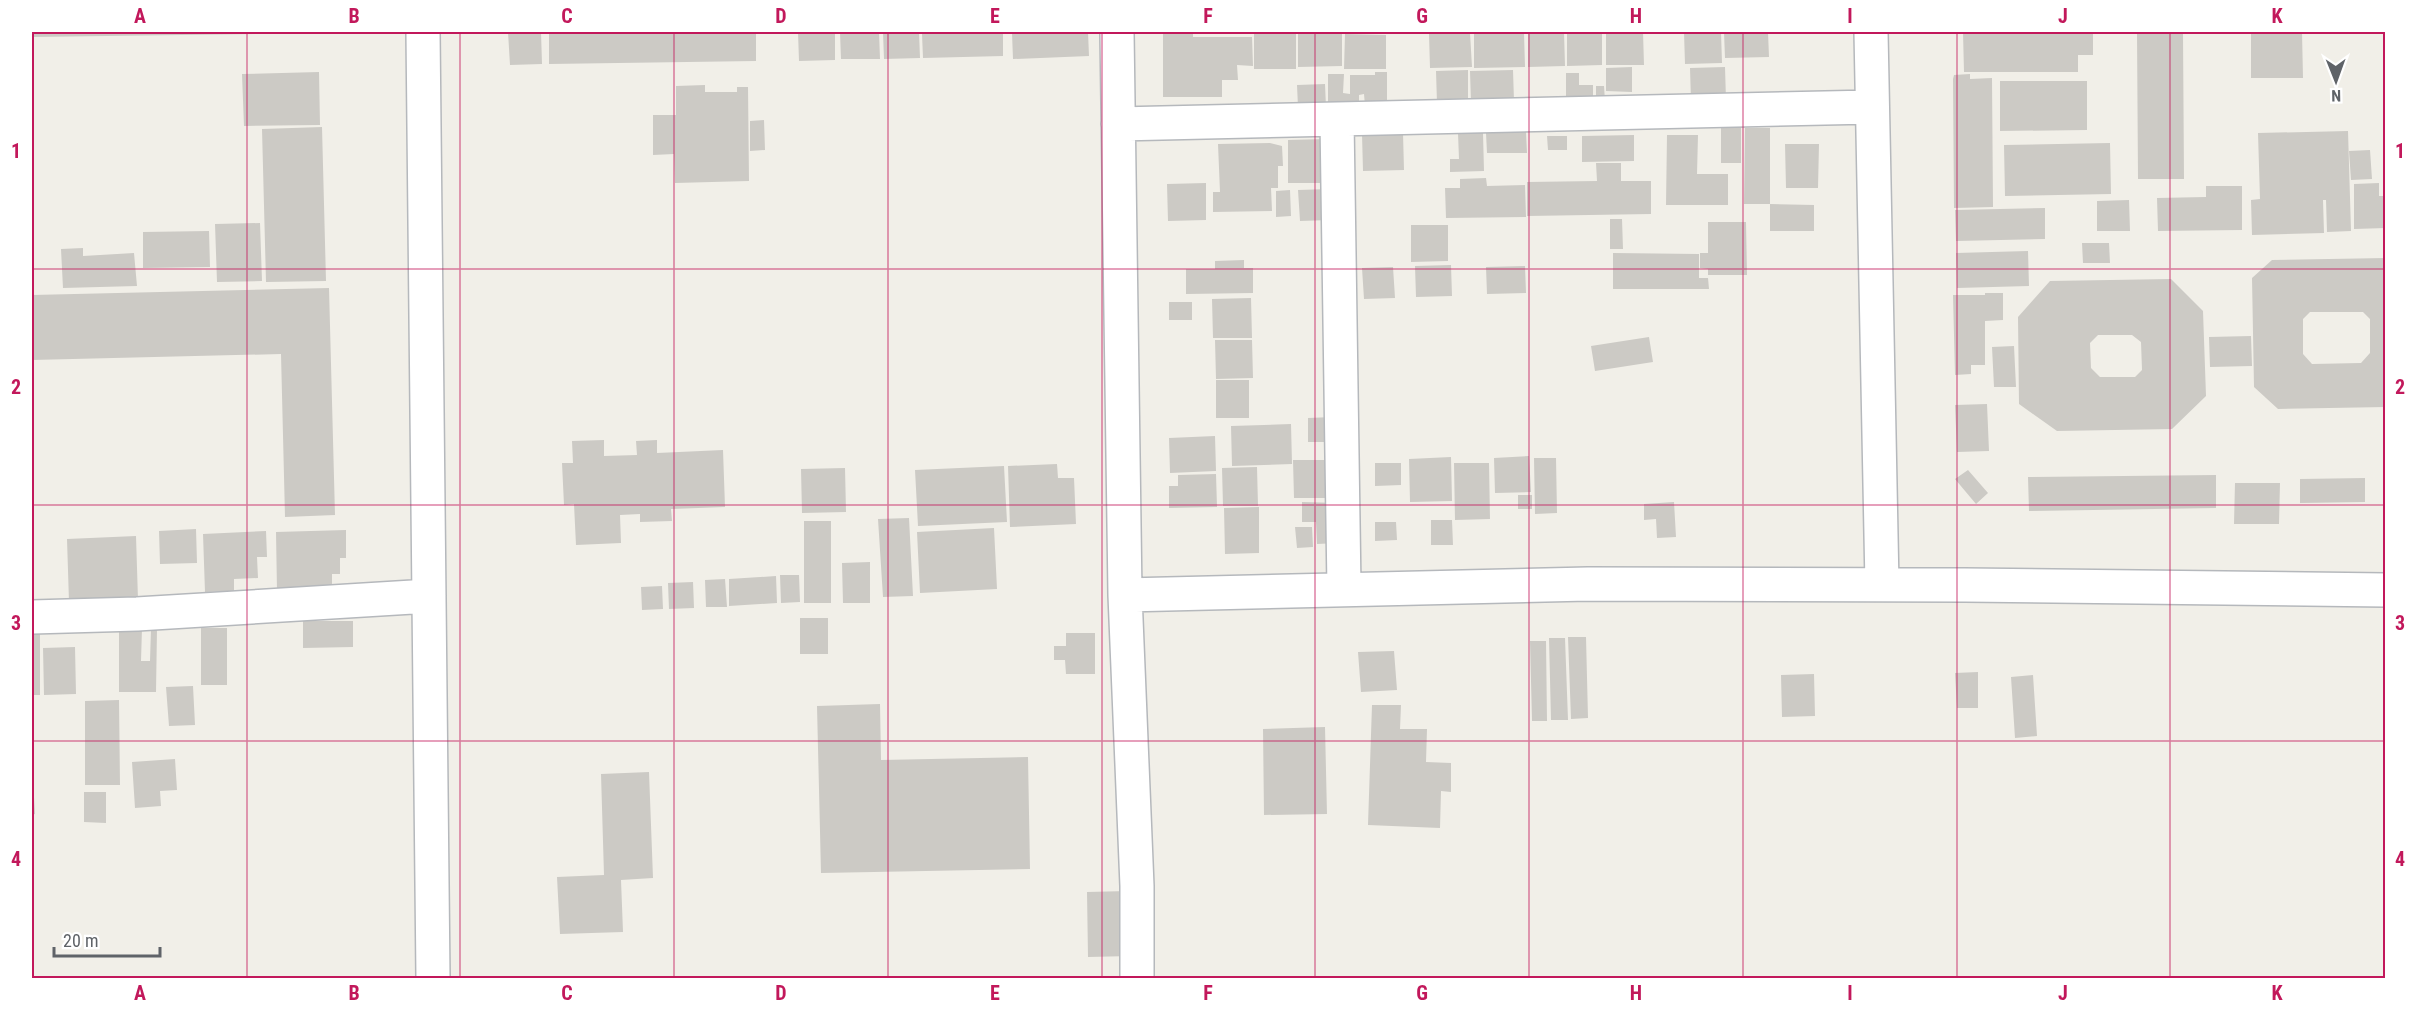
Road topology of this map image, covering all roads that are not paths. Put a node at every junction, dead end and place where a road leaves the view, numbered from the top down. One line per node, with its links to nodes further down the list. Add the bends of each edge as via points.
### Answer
1 (423, 32): 10 (street)
2 (1117, 32): 6 (street)
3 (1871, 32): 4 (street)
4 (1872, 107): 5 (street); 7 (street)
5 (1337, 120): 6 (street); 8 (street)
6 (1118, 124): 11 (street)
7 (1882, 585): 8 (street, via 1588,584); 9 (street)
8 (1344, 589): 11 (street)
9 (2385, 590)
10 (429, 596): 12 (street); 13 (street)
11 (1125, 596): 14 (street)
12 (32, 617)
13 (433, 978)
14 (1137, 978)

